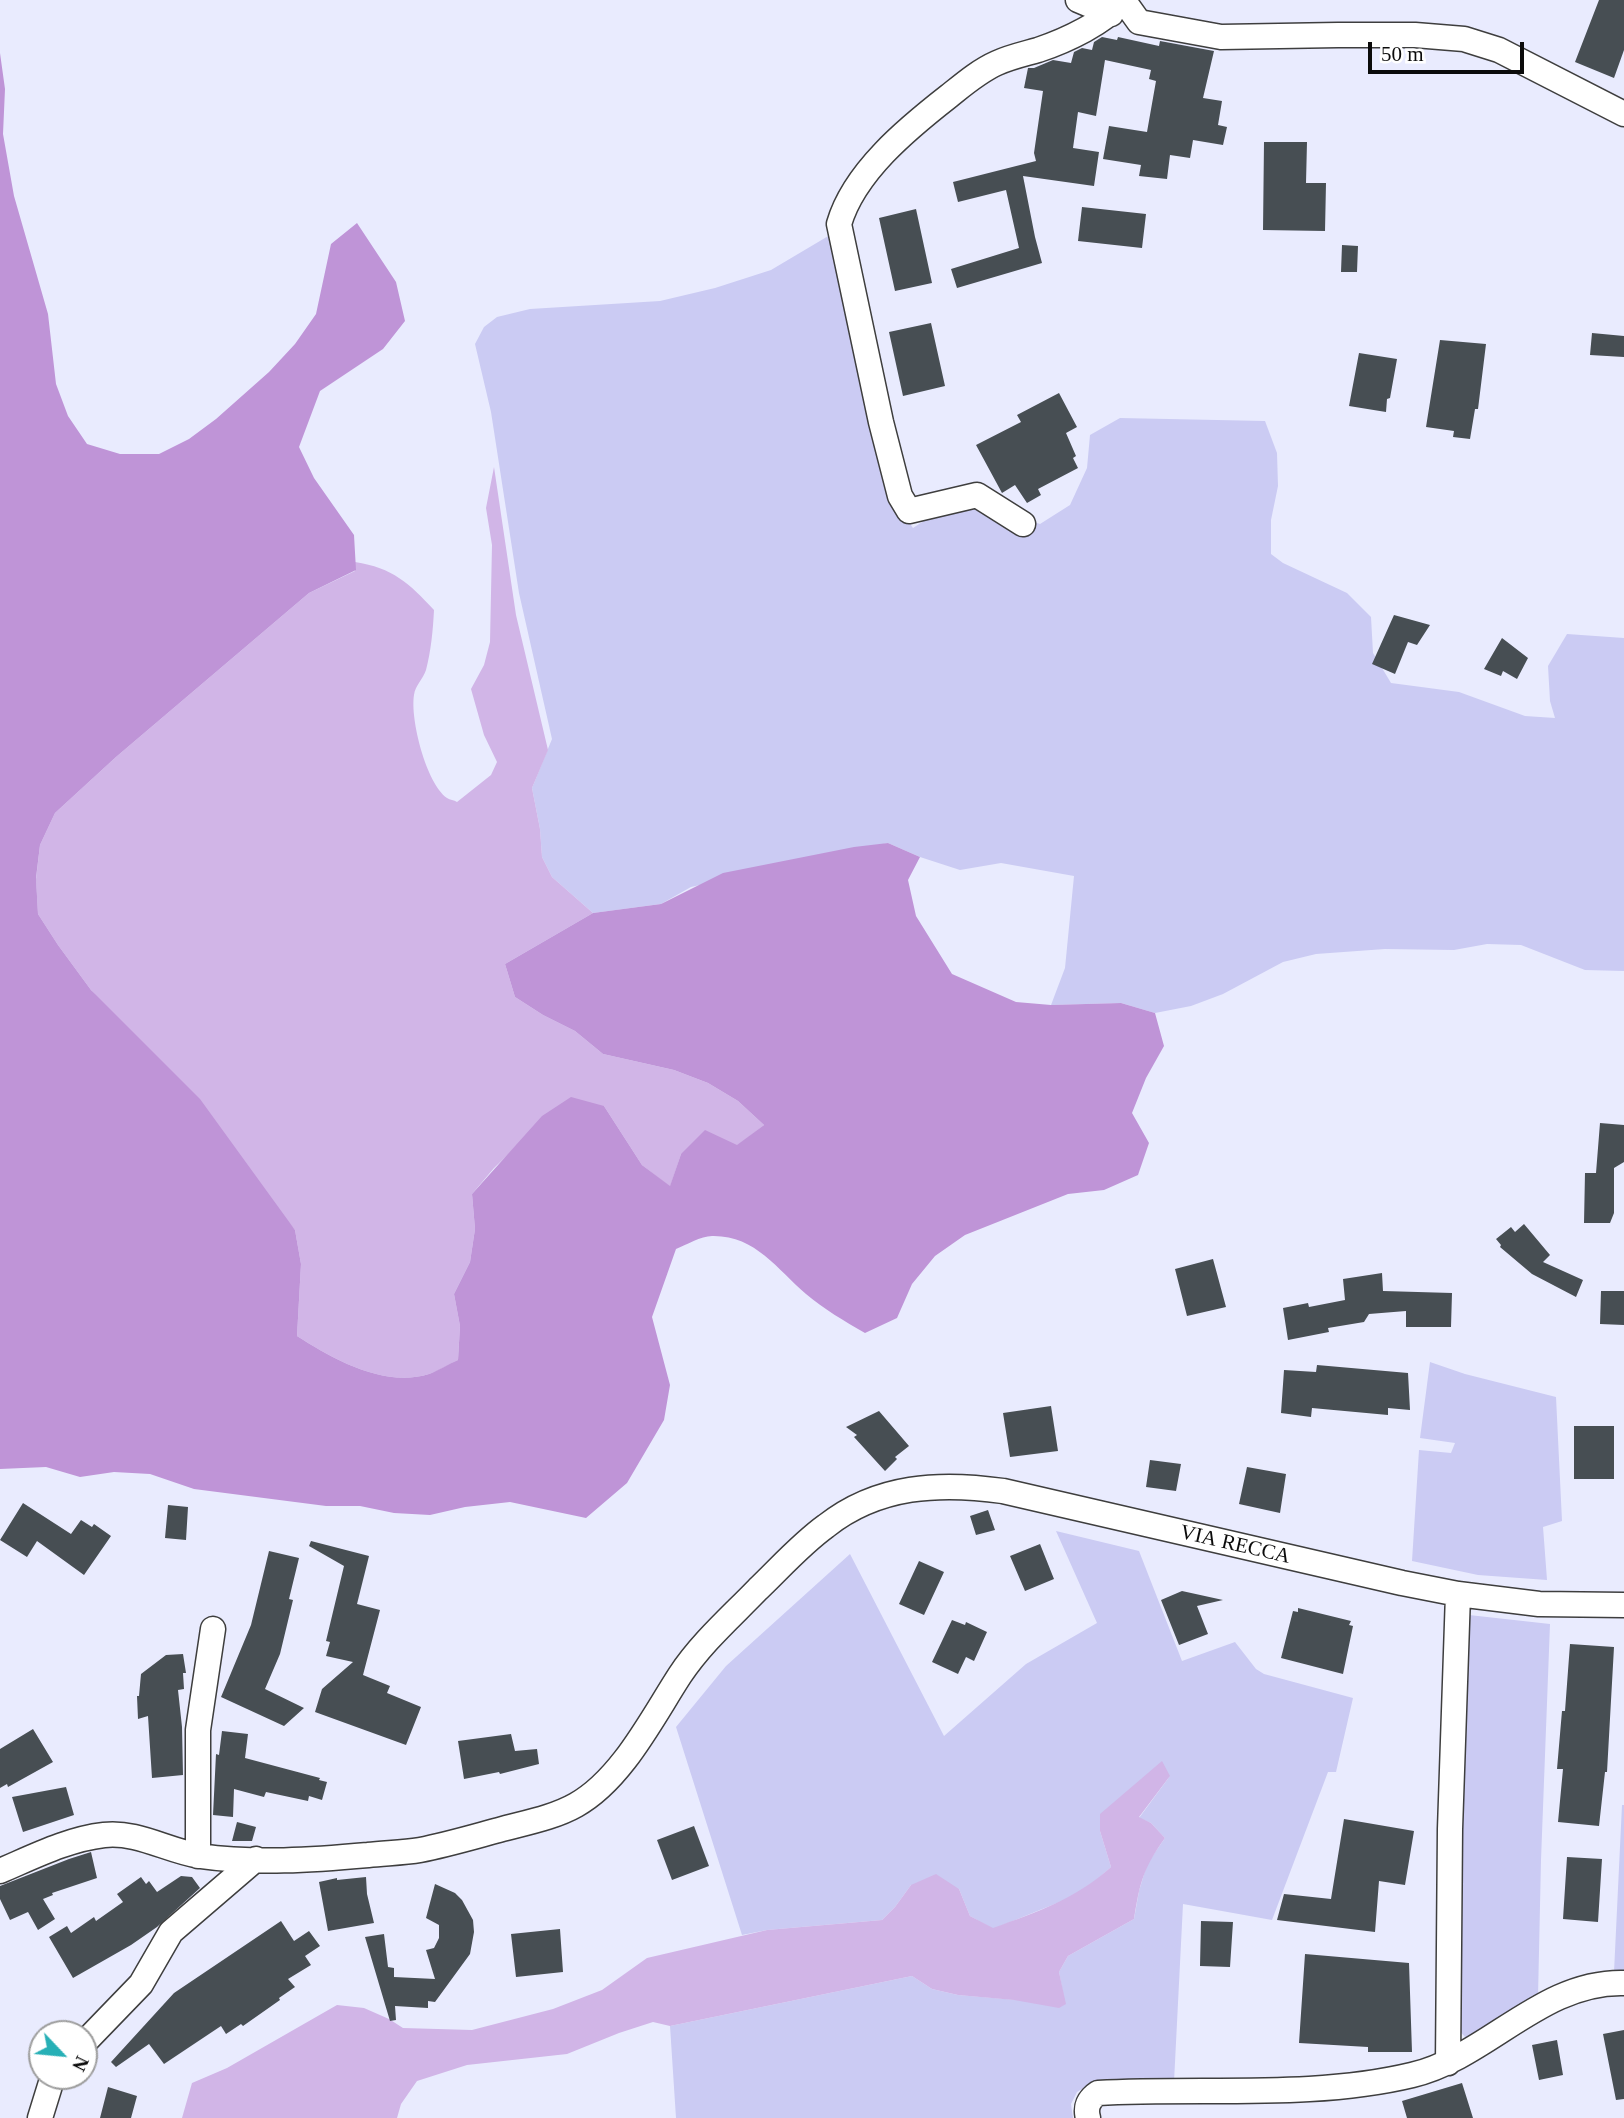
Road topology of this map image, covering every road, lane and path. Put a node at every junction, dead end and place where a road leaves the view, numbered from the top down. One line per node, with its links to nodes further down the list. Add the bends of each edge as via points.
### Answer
1 (1078, 0): 2 (street)
2 (1120, 5): 3 (street, via 1139,22 1221,37 1464,39 1499,50); 4 (street, via 1042,49 998,62 977,74 908,128 855,190 839,224 881,422 900,496 909,511 977,495)
3 (1624, 114)
4 (1023, 524)
5 (1458, 1594): 6 (street, VIA RECCA, via 1539,1604); 9 (street, VIA RECCA, via 1003,1490 938,1485 908,1489 851,1510 805,1544 703,1644 620,1766 575,1806 418,1850 326,1859); 13 (street)
6 (1624, 1605)
7 (213, 1629): 8 (street, via 198,1730)
8 (198, 1856): 9 (street, VIA RECCA); 10 (street, VIA RECCA, via 124,1835 105,1835 79,1840)
9 (256, 1859): 12 (street, via 171,1932 141,1984)
10 (0, 1871)
11 (1624, 1983): 13 (street, via 1602,1982 1539,2006)
12 (98, 2029)
13 (1448, 2063): 16 (street, via 1413,2075 1339,2088 1098,2093 1089,2102)
14 (49, 2090): 15 (street)
15 (40, 2118)
16 (1088, 2118)

